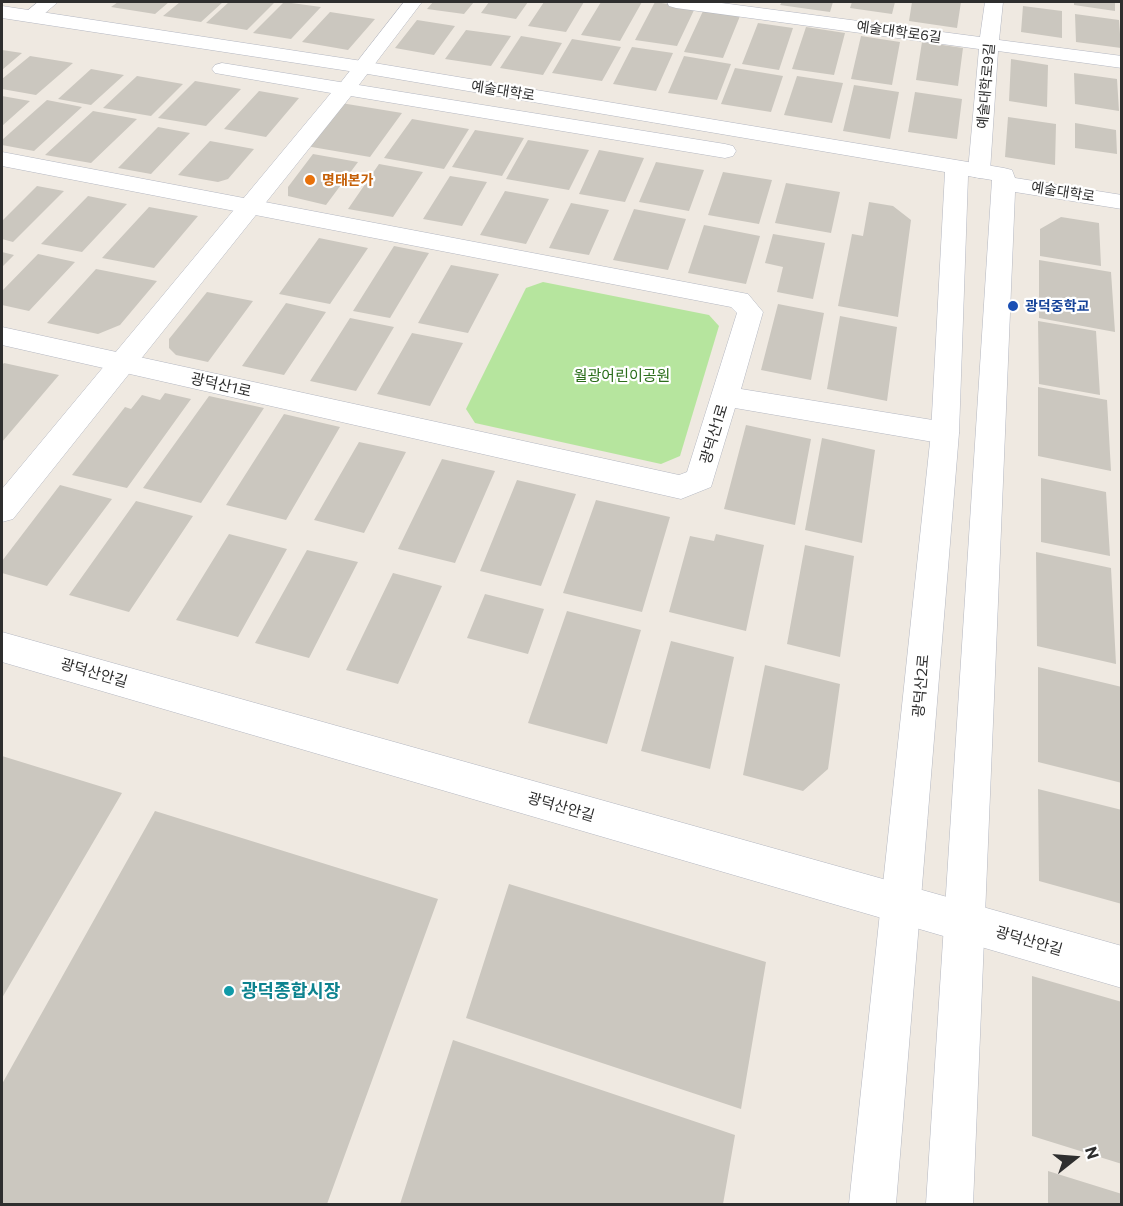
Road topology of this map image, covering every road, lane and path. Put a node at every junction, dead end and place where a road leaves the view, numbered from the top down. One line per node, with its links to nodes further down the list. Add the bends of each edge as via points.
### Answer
1 (49, 2): 6 (street)
2 (413, 2): 12 (street)
3 (676, 2): 8 (street, 예술대학로6길)
4 (994, 2): 8 (street, 예술대학로9길)
5 (2, 12): 6 (street, 예술대학로)
6 (30, 16): 12 (street, 예술대학로)
7 (2, 30): 9 (street)
8 (989, 44): 10 (street, 예술대학로6길); 16 (street, 예술대학로9길)
9 (104, 48)
10 (1122, 62)
11 (207, 66): 13 (street, 예술대학로)
12 (362, 68): 13 (street); 16 (street, 예술대학로)
13 (345, 90): 14 (street, 예술대학로); 18 (street)
14 (745, 155)
15 (2, 159): 18 (street, 광덕산1로)
16 (977, 181): 17 (street, 예술대학로); 22 (street, 광덕산2로); 26 (street)
17 (1122, 202)
18 (250, 207): 20 (street); 21 (street, 광덕산1로, via 739,300 750,312)
19 (2, 336): 20 (street, 광덕산1로)
20 (123, 363): 21 (street, 광덕산1로, via 681,487 700,479); 23 (street)
21 (725, 396): 22 (street)
22 (945, 433): 25 (street, 광덕산2로)
23 (2, 510)
24 (2, 647): 25 (street, 광덕산안길)
25 (901, 905): 26 (street, 광덕산안길); 28 (street, 광덕산2로)
26 (964, 923): 27 (street, 광덕산안길); 29 (street)
27 (1122, 967)
28 (872, 1204)
29 (950, 1204)

